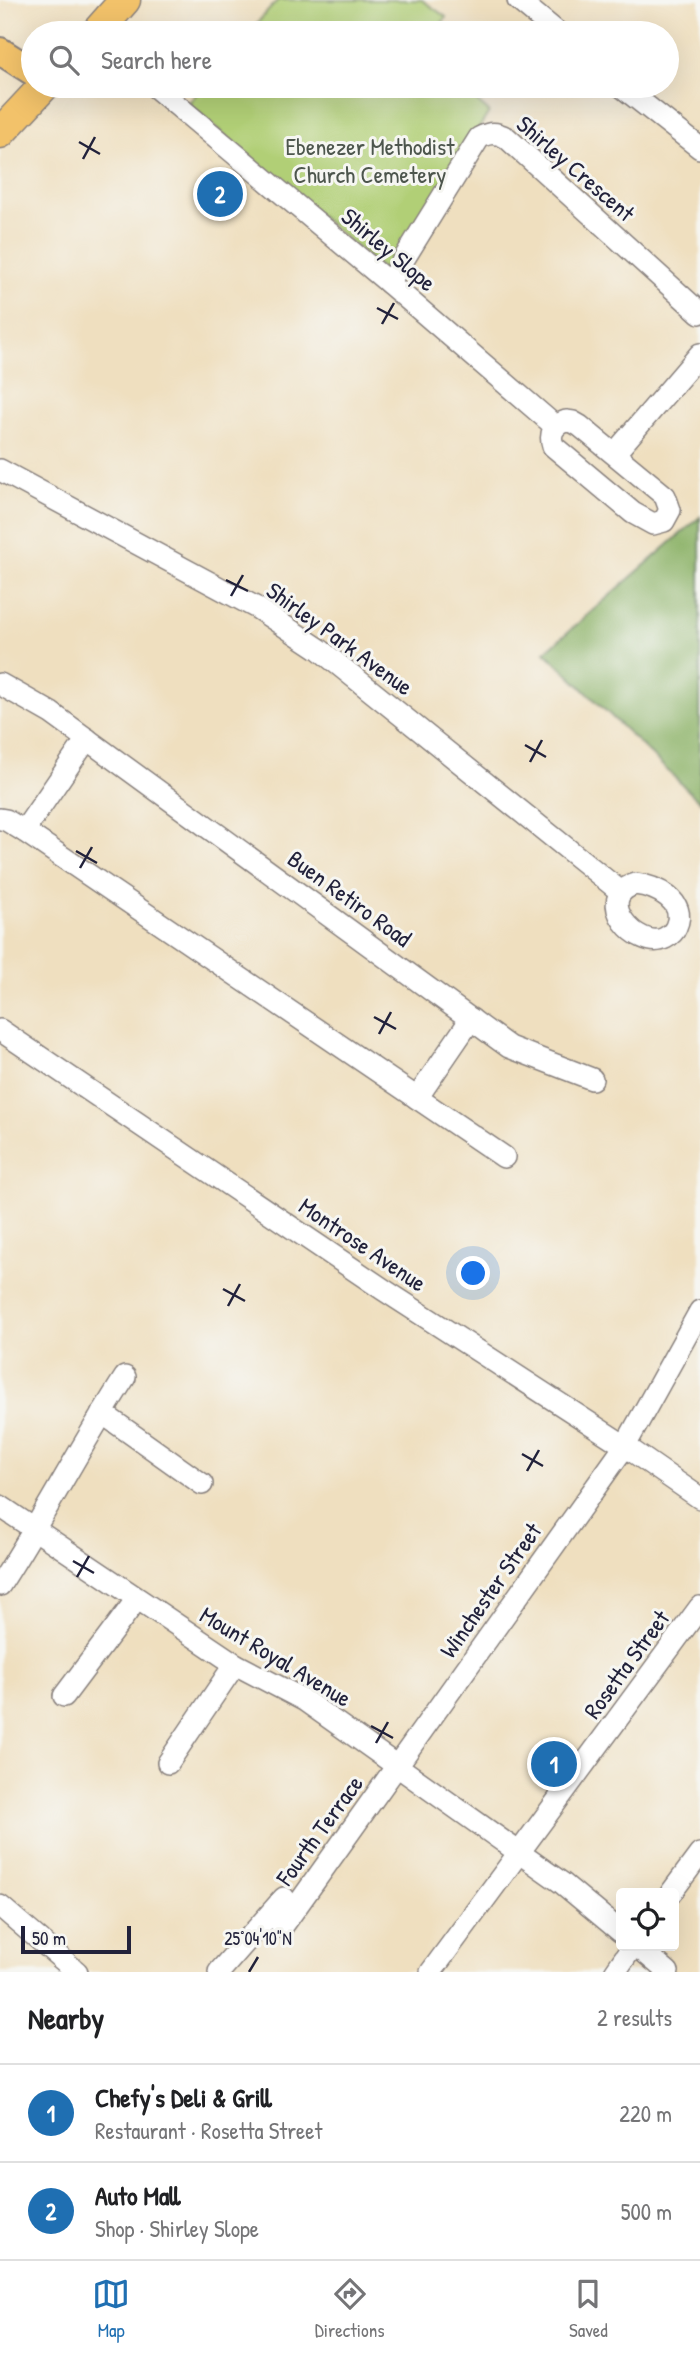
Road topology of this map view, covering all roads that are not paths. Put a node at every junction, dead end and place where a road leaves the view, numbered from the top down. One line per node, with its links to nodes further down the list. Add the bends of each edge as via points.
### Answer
1 (125, 0): 3 (highway)
2 (518, 0): 4 (street)
3 (107, 21)
4 (543, 21)
5 (0, 51): 6 (main road)
6 (21, 64)
7 (33, 98): 10 (highway)
8 (169, 98): 12 (street, Shirley Slope)
9 (636, 98): 11 (street)
10 (0, 133)
11 (700, 148)
12 (389, 283): 13 (street, Shirley Crescent, via 473,146 488,133 498,133); 15 (street, Shirley Slope)
13 (700, 313)
14 (700, 354): 16 (street)
15 (555, 426): 16 (street, via 573,422); 16 (street, via 551,439 559,452 645,522 664,521 670,510 665,496)
16 (615, 453)
17 (0, 470): 22 (street, Shirley Park Avenue, via 257,608 319,649)
18 (0, 684): 19 (street, Buen Retiro Road)
19 (87, 739): 21 (street); 23 (street, Buen Retiro Road)
20 (0, 819): 21 (street)
21 (23, 831): 26 (street)
22 (621, 892)
23 (471, 1019): 25 (street, Buen Retiro Road, via 509,1047); 26 (street)
24 (0, 1030): 31 (street, Montrose Avenue, via 384,1290)
25 (592, 1079)
26 (418, 1098): 27 (street)
27 (504, 1157)
28 (700, 1311): 31 (street, Winchester Street)
29 (125, 1377): 30 (street)
30 (102, 1413): 32 (street); 35 (street)
31 (625, 1446): 33 (street, Montrose Avenue); 42 (street, Winchester Street)
32 (202, 1484)
33 (700, 1498)
34 (0, 1506): 35 (street, Mount Royal Avenue)
35 (36, 1530): 36 (street); 37 (street, Mount Royal Avenue)
36 (0, 1585)
37 (136, 1600): 39 (street, Mount Royal Avenue); 40 (street)
38 (700, 1607): 43 (street, Rosetta Street)
39 (235, 1664): 41 (street); 42 (street, Mount Royal Avenue, via 304,1700)
40 (64, 1696)
41 (168, 1763)
42 (398, 1764): 43 (street, Mount Royal Avenue); 48 (street, Fourth Terrace)
43 (521, 1853): 49 (street, Mount Royal Avenue); 54 (street, Rosetta Street)
44 (700, 1854): 45 (street)
45 (675, 1888)
46 (284, 1898): 53 (street, Fourth Terrace)
47 (0, 1906): 52 (street)
48 (282, 1927)
49 (616, 1928)
50 (631, 1951): 55 (street)
51 (641, 1951): 56 (street)
52 (77, 1972)
53 (219, 1972)
54 (431, 1972)
55 (615, 1972)
56 (667, 1972)

